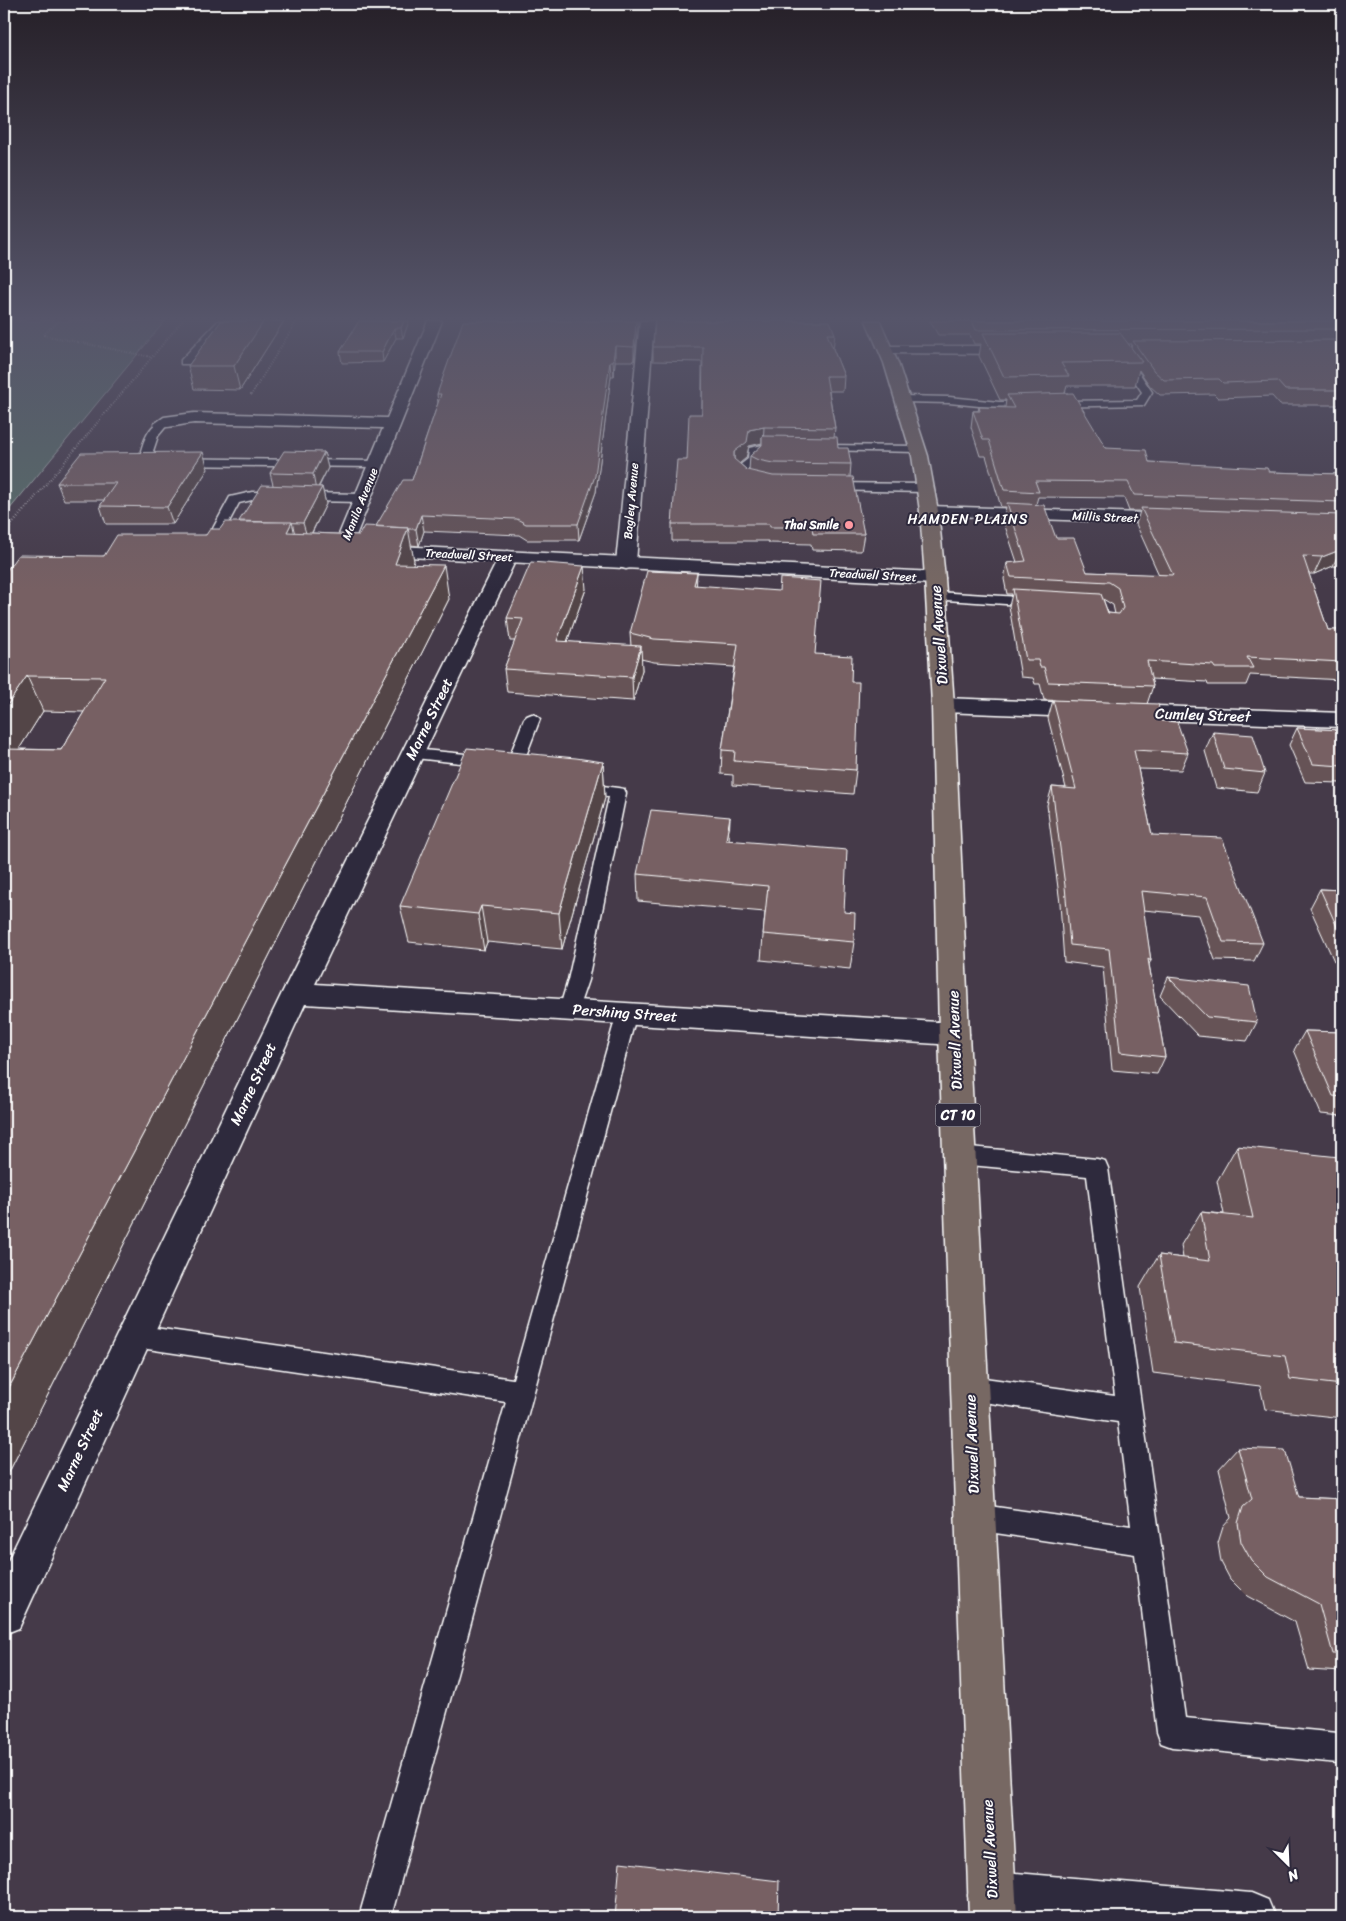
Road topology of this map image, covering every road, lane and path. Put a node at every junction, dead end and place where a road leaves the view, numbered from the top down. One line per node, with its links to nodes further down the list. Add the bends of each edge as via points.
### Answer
1 (106, 411): 18 (path)
2 (241, 411): 6 (path)
3 (399, 411): 7 (street, Manila Avenue)
4 (639, 411): 22 (street, Bagley Avenue)
5 (906, 411): 11 (main road, Dixwell Avenue / CT 10)
6 (236, 419): 7 (street); 8 (street, via 177,419)
7 (394, 423): 12 (street, Manila Avenue)
8 (162, 424): 12 (lane, via 155,431 148,451 156,460)
9 (791, 448): 13 (lane, via 753,450 754,460 741,469 741,475 745,480)
10 (810, 448): 11 (lane)
11 (918, 449): 16 (main road, Dixwell Avenue / CT 10)
12 (377, 464): 15 (street, Manila Avenue)
13 (764, 485)
14 (821, 487): 16 (lane)
15 (362, 498): 19 (lane, via 252,496 234,500); 20 (street, Manila Avenue)
16 (927, 500): 17 (street, Millis Street); 23 (main road, Dixwell Avenue / CT 10)
17 (1196, 520)
18 (4, 534)
19 (209, 548)
20 (333, 549): 21 (street, Treadwell Street)
21 (508, 557): 22 (street, Treadwell Street); 28 (street, Marne Street)
22 (626, 562): 23 (street, Treadwell Street)
23 (936, 587): 24 (lane); 25 (main road, Dixwell Avenue / CT 10)
24 (1044, 602)
25 (943, 705): 27 (street, Cumley Street); 33 (main road, Dixwell Avenue / CT 10)
26 (532, 719): 28 (lane, via 522,770 497,762)
27 (1342, 720)
28 (412, 754): 30 (street, Marne Street)
29 (566, 786): 31 (lane, via 618,792)
30 (296, 993): 31 (street, Pershing Street); 35 (street, Marne Street)
31 (569, 1010): 32 (street, Pershing Street)
32 (627, 1013): 33 (street, Pershing Street); 37 (lane)
33 (954, 1034): 34 (main road, Dixwell Avenue / CT 10)
34 (959, 1155): 36 (main road, Dixwell Avenue / CT 10); 38 (lane, via 1097,1168)
35 (134, 1336): 37 (lane); 41 (street, Marne Street)
36 (970, 1388): 38 (lane); 39 (main road, Dixwell Avenue / CT 10)
37 (522, 1392): 44 (lane)
38 (1130, 1411): 40 (lane)
39 (975, 1517): 40 (lane); 43 (main road, Dixwell Avenue / CT 10)
40 (1148, 1542): 42 (lane, via 1172,1732)
41 (4, 1613)
42 (1338, 1748)
43 (993, 1906): 45 (street)
44 (376, 1917)
45 (1250, 1917)

